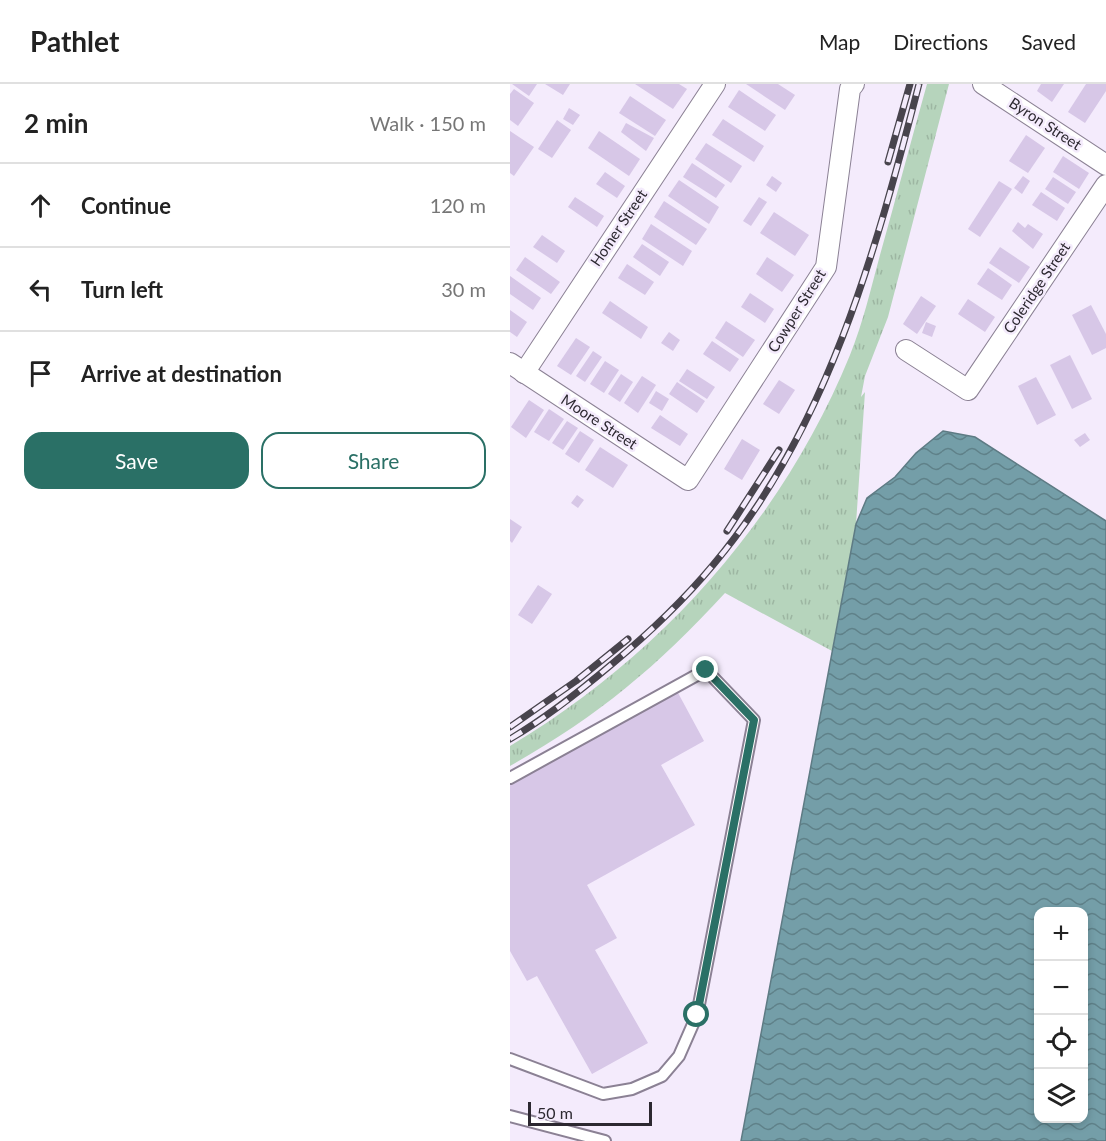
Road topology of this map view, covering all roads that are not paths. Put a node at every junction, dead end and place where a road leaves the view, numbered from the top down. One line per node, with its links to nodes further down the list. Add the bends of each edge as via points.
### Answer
1 (715, 84): 7 (street, Homer Street)
2 (854, 84): 8 (street, Cowper Street, via 850,89 826,267)
3 (983, 84): 4 (street, Byron Street)
4 (1106, 165)
5 (1106, 185): 6 (street, Coleridge Street, via 968,390)
6 (906, 350)
7 (517, 368): 8 (street, Moore Street)
8 (688, 480)
9 (510, 778): 10 (lane, via 706,670 754,720 697,1015 679,1056 662,1076 632,1089 603,1094)
10 (510, 1059)
11 (510, 1116): 12 (lane)
12 (605, 1141)

